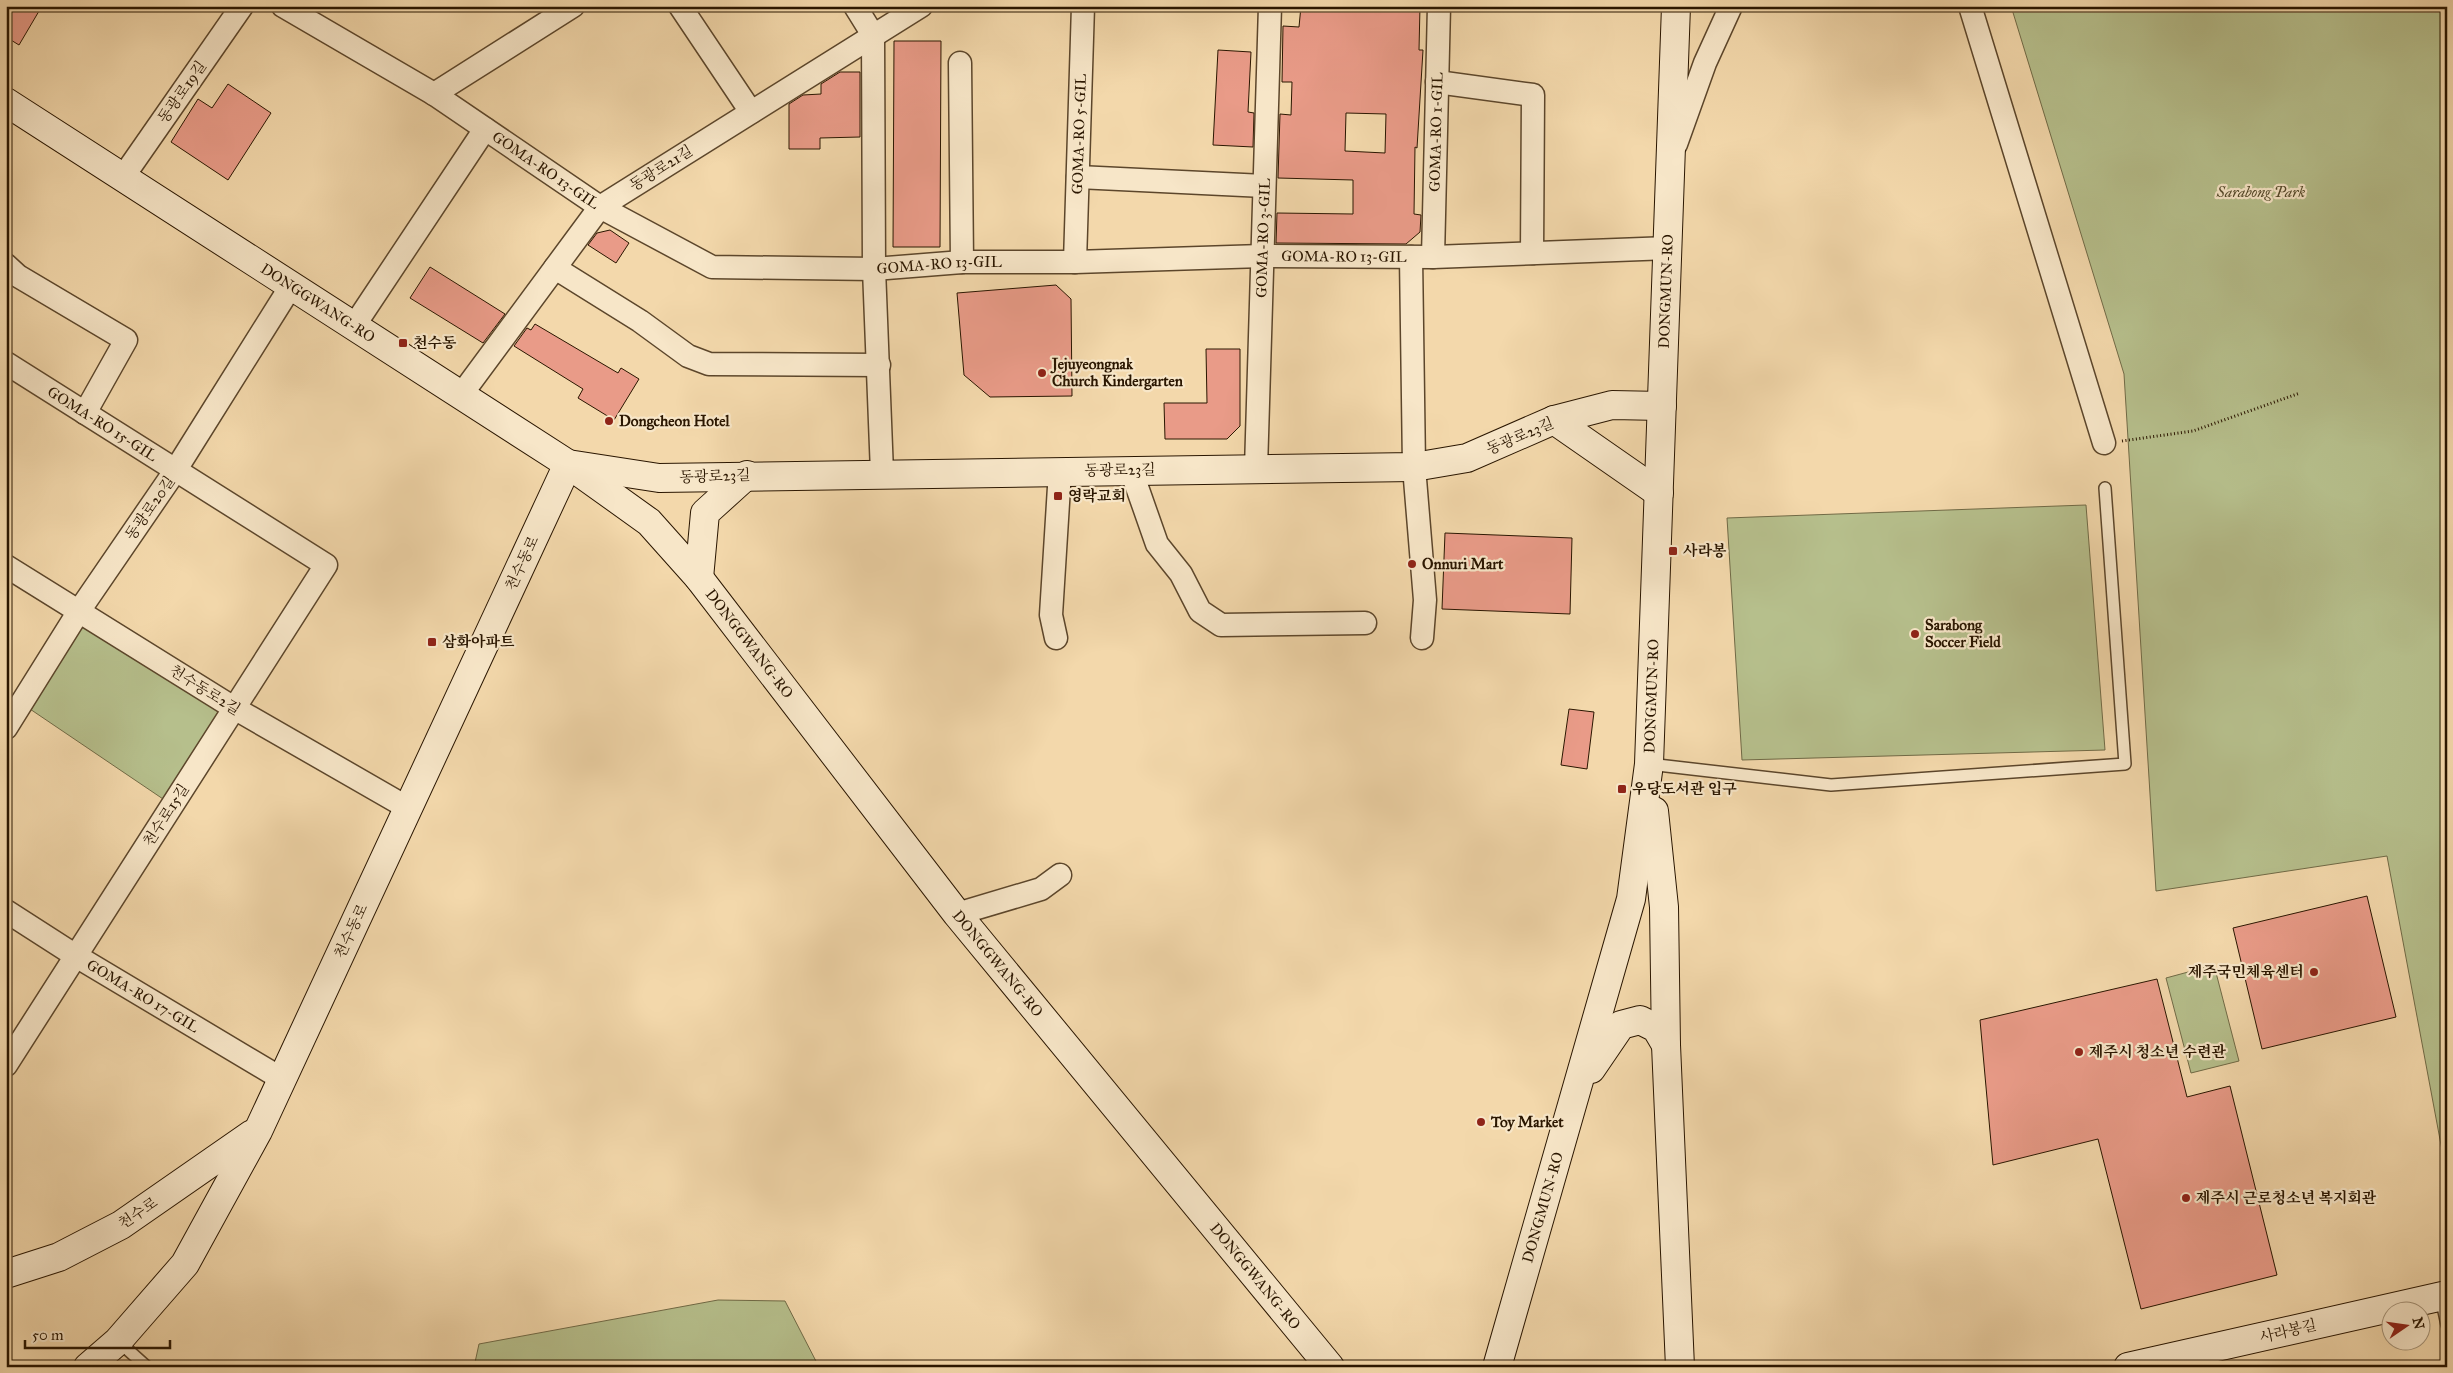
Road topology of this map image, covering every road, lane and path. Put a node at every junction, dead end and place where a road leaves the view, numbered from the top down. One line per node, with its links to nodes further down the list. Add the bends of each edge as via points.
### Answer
1 (242, 6): 21 (street, 동광로19길)
2 (283, 6): 16 (street, GOMA-RO 13-GIL)
3 (573, 6): 16 (street)
4 (680, 6): 18 (street)
5 (855, 6): 13 (street)
6 (921, 6): 13 (street, 동광로21길)
7 (1083, 6): 22 (street, GOMA-RO 5-GIL)
8 (1270, 6): 23 (street, GOMA-RO 3-GIL)
9 (1439, 6): 15 (street, GOMA-RO 1-GIL)
10 (1732, 6): 20 (street, via 1705,63)
11 (1970, 6): 43 (street)
12 (1680, 8): 20 (main road, DONGMUN-RO)
13 (874, 36): 18 (street, 동광로21길); 33 (street)
14 (960, 63): 29 (street)
15 (1437, 82): 26 (street, via 1533,95); 28 (street, GOMA-RO 1-GIL)
16 (434, 94): 19 (street, GOMA-RO 13-GIL)
17 (6, 102): 21 (main road, DONGGWANG-RO)
18 (751, 112): 24 (street, 동광로21길)
19 (486, 129): 24 (street, GOMA-RO 13-GIL); 35 (street)
20 (1672, 155): 25 (main road, DONGMUN-RO)
21 (123, 177): 34 (main road, DONGGWANG-RO)
22 (1078, 177): 23 (street); 30 (street, GOMA-RO 5-GIL)
23 (1264, 186): 27 (street, GOMA-RO 3-GIL)
24 (600, 207): 32 (street, 동광로21길); 33 (street, GOMA-RO 13-GIL, via 712,267)
25 (1668, 248): 26 (street, GOMA-RO 13-GIL); 40 (main road, DONGMUN-RO)
26 (1532, 254): 28 (street, GOMA-RO 13-GIL)
27 (1262, 256): 28 (street, GOMA-RO 13-GIL); 30 (street, GOMA-RO 13-GIL); 46 (street, GOMA-RO 3-GIL)
28 (1422, 257): 45 (street, GOMA-RO 1-GIL)
29 (962, 262): 30 (street, GOMA-RO 13-GIL); 33 (street, GOMA-RO 13-GIL)
30 (1075, 262)
31 (6, 265): 41 (street, via 18,276 126,340)
32 (555, 268): 37 (street, via 640,321 688,356 709,364); 39 (street, 동광로21길)
33 (874, 269): 37 (street)
34 (291, 286): 35 (main road, DONGGWANG-RO); 48 (street, 동광로20길)
35 (354, 326): 39 (main road, DONGGWANG-RO)
36 (6, 363): 41 (street, GOMA-RO 15-GIL)
37 (879, 365): 50 (street)
38 (2300, 393): 43 (path, via 2193,431)
39 (461, 395): 44 (main road, DONGGWANG-RO)
40 (1662, 406): 42 (main road, 동광로23길, via 1612,405); 53 (main road, DONGMUN-RO)
41 (85, 412): 48 (street, GOMA-RO 15-GIL)
42 (1554, 420): 45 (main road, 동광로23길, via 1467,458); 53 (main road)
43 (2104, 443)
44 (568, 464): 51 (main road, 동광로23길, via 659,478); 56 (main road, DONGGWANG-RO, via 649,522); 64 (main road, 천수동로)
45 (1414, 467): 46 (main road, 동광로23길); 60 (street, GOMA-RO 1-GIL, via 1425,600)
46 (1256, 469): 47 (main road, 동광로23길)
47 (1131, 470): 49 (main road, 동광로23길); 58 (street, via 1157,544 1182,574 1200,611 1221,624)
48 (175, 471): 54 (street, GOMA-RO 15-GIL); 57 (street, 동광로20길)
49 (1060, 471): 50 (main road, 동광로23길); 59 (street, via 1050,615)
50 (882, 473): 51 (main road, 동광로23길)
51 (747, 475): 56 (main road, via 705,513)
52 (2105, 488): 63 (lane, via 2125,764 1831,785)
53 (1659, 493): 63 (main road, DONGMUN-RO)
54 (326, 565): 61 (street, 천수로15길)
55 (6, 566): 57 (street, 천수동로2길)
56 (699, 578): 67 (main road, DONGGWANG-RO)
57 (79, 611): 61 (street, 천수동로2길); 62 (street, 동광로20길)
58 (1365, 622)
59 (1056, 638)
60 (1422, 638)
61 (234, 708): 64 (street, 천수동로2길); 68 (street, 천수로15길)
62 (6, 728)
63 (1649, 764): 69 (main road, via 1664,907); 72 (main road, DONGMUN-RO, via 1631,899)
64 (408, 808): 71 (main road, 천수동로)
65 (1060, 875): 67 (street, via 1041,889)
66 (6, 911): 68 (street, GOMA-RO 17-GIL)
67 (957, 914): 81 (main road, DONGGWANG-RO)
68 (76, 956): 70 (street, 천수로15길); 71 (street, GOMA-RO 17-GIL)
69 (1666, 1045): 72 (main road, via 1656,1028 1640,1020 1622,1025); 82 (main road)
70 (6, 1065)
71 (282, 1079): 73 (main road, 천수동로)
72 (1577, 1089): 78 (main road, DONGMUN-RO)
73 (258, 1131): 74 (main road, 천수로, via 121,1225 59,1257); 77 (main road, 천수동로, via 185,1264)
74 (6, 1274)
75 (2444, 1296): 76 (lane); 83 (main road, 사라봉길)
76 (2447, 1325)
77 (118, 1341): 79 (main road, 천수동로); 80 (lane)
78 (1495, 1365)
79 (88, 1367)
80 (147, 1367)
81 (1330, 1367)
82 (1680, 1367)
83 (2128, 1367)

